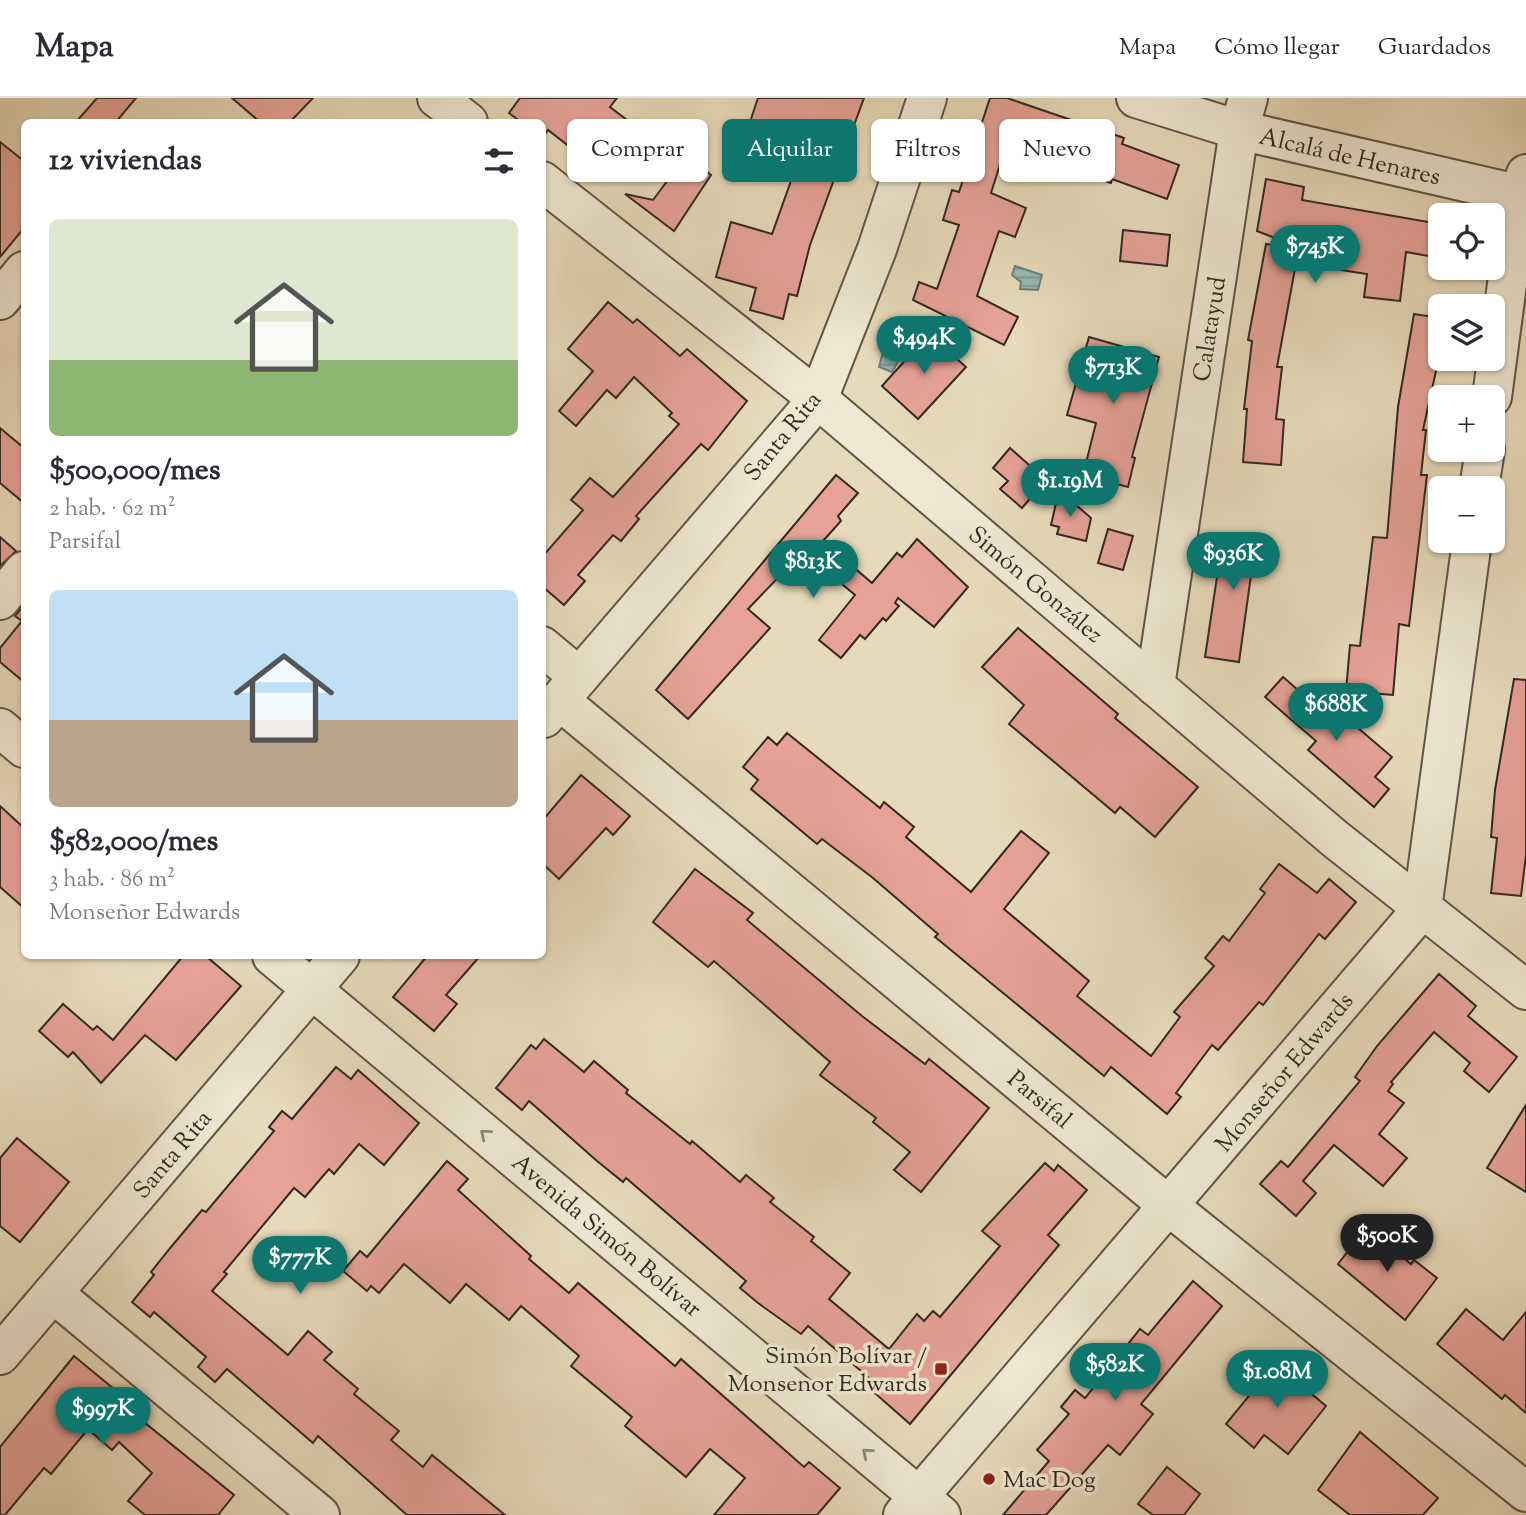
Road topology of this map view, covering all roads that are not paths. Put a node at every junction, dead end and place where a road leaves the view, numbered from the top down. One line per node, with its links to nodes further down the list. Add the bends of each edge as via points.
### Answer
1 (437, 98): 5 (street)
2 (928, 98): 11 (street, Santa Rita, via 877,249)
3 (1136, 98): 4 (street, Alcalá de Henares)
4 (1243, 114): 7 (street, Alcalá de Henares); 16 (street, Calatayud)
5 (464, 119)
6 (546, 184): 11 (street, Simón González)
7 (1524, 188): 10 (street)
8 (21, 275): 9 (street)
9 (0, 300)
10 (1494, 385)
11 (818, 399): 16 (street, Simón González); 17 (street, Santa Rita)
12 (1470, 553): 20 (street)
13 (21, 575): 14 (street)
14 (0, 600)
15 (546, 658): 17 (street, Parsifal)
16 (1155, 686): 20 (street, Simón González)
17 (560, 699): 25 (street, Parsifal)
18 (0, 728): 19 (street)
19 (21, 746)
20 (1422, 909): 24 (street, Simón González); 25 (street, Monseñor Edwards)
21 (276, 959): 23 (street, Avenida Simón Bolívar)
22 (337, 959): 23 (street, Santa Rita)
23 (312, 989): 26 (street, Santa Rita); 29 (street, Avenida Simón Bolívar, one-way to 23)
24 (1526, 990)
25 (1170, 1207): 28 (street, Parsifal); 29 (street, Monseñor Edwards)
26 (53, 1293): 27 (street, Santa Rita); 30 (street)
27 (1, 1352)
28 (1526, 1492)
29 (921, 1509)
30 (320, 1515)

